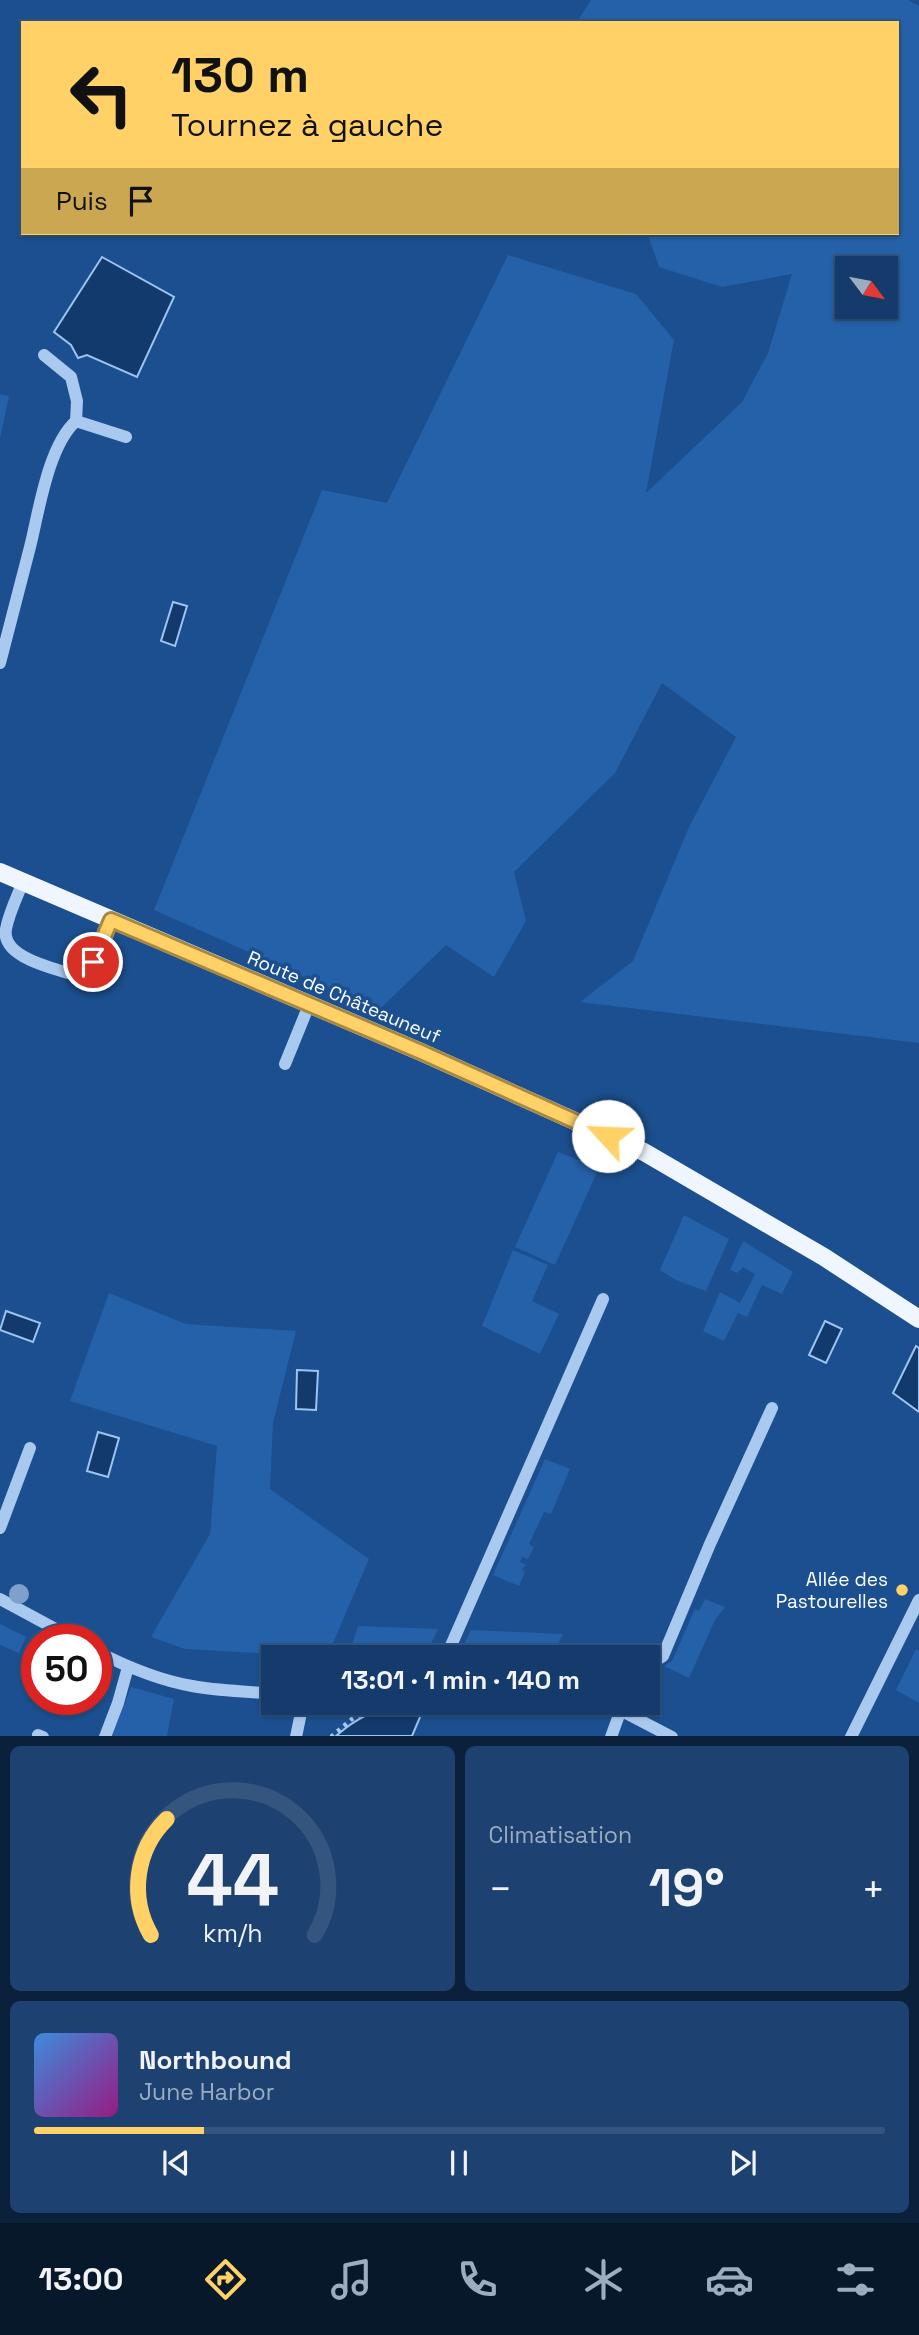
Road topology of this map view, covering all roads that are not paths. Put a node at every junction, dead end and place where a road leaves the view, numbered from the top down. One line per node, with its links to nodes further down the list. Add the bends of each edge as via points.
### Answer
1 (44, 355): 2 (street, via 71,377)
2 (76, 421): 3 (street); 4 (street, via 64,435 51,468)
3 (126, 438)
4 (0, 663)
5 (0, 872): 6 (main road, Route de Châteauneuf)
6 (23, 881): 7 (main road, Route de Châteauneuf); 7 (street, via 5,932 12,949 33,961 68,973 93,962)
7 (111, 920): 8 (main road, Route de Châteauneuf)
8 (309, 1005): 9 (street); 11 (main road, Route de Châteauneuf, via 643,1153 812,1250)
9 (285, 1064)
10 (603, 1299): 18 (street)
11 (919, 1319)
12 (772, 1408): 19 (street)
13 (30, 1448): 14 (street)
14 (0, 1528)
15 (0, 1599): 17 (street)
16 (919, 1600): 30 (street)
17 (46, 1624)
18 (451, 1645)
19 (660, 1658)
20 (112, 1659): 21 (street)
21 (128, 1667): 22 (street, via 194,1687); 26 (street)
22 (261, 1693)
23 (301, 1715): 27 (street)
24 (619, 1715): 28 (street)
25 (637, 1715): 29 (street)
26 (105, 1736)
27 (296, 1736)
28 (611, 1736)
29 (670, 1736)
30 (851, 1736)

